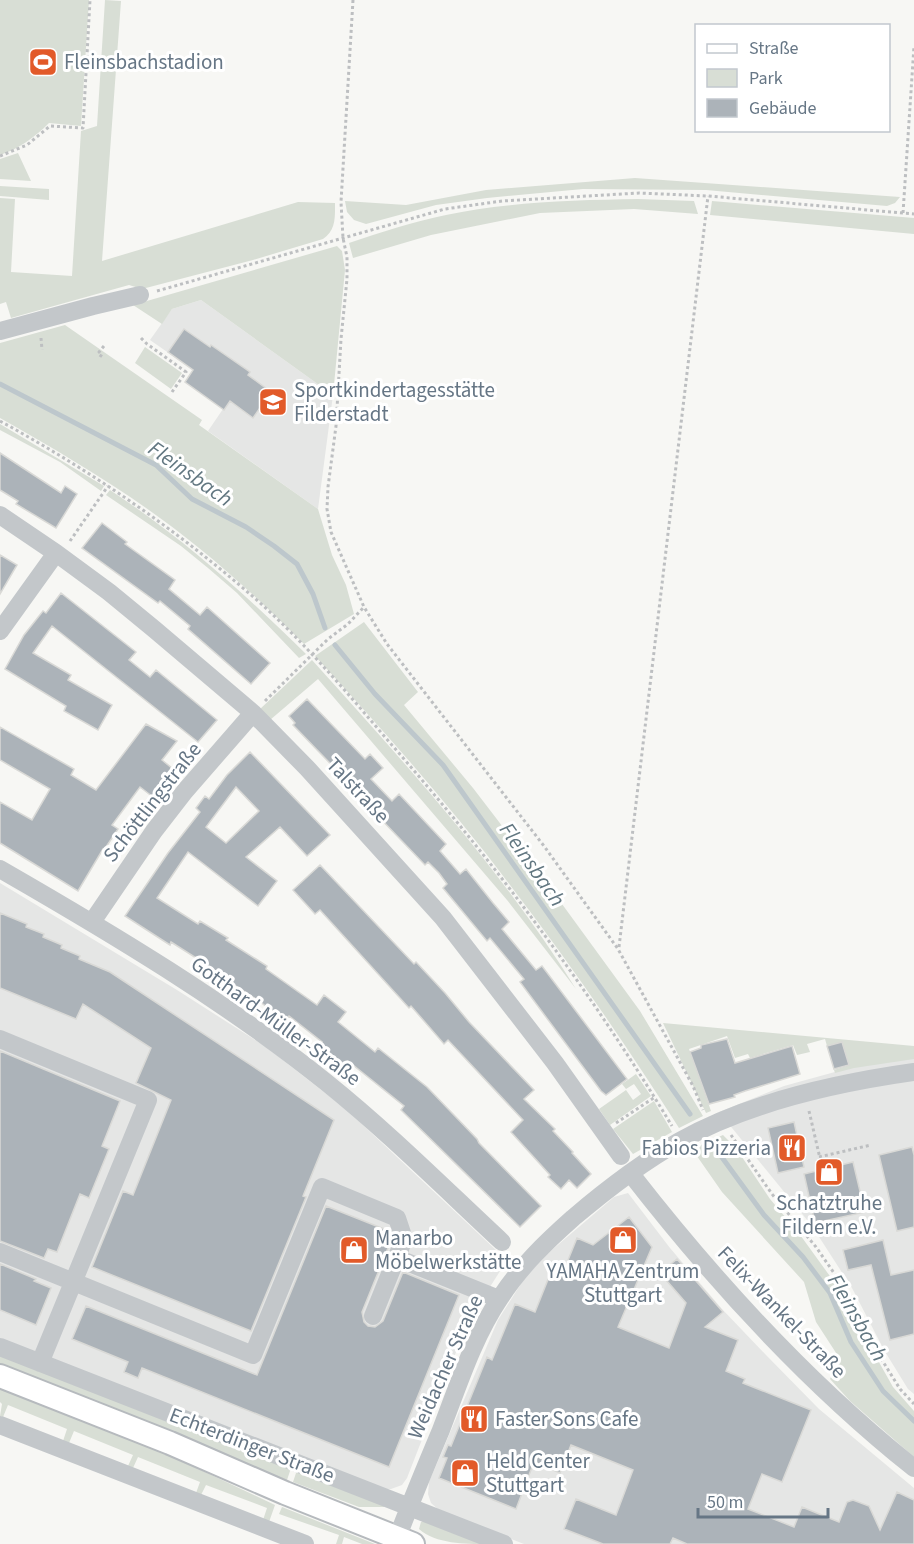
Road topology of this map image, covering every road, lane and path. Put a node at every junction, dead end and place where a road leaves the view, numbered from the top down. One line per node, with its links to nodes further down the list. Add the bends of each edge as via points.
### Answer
1 (90, 0): 4 (path, via 82,129 50,126 27,145)
2 (353, 0): 8 (path, via 341,202)
3 (914, 46): 6 (path)
4 (0, 156)
5 (708, 196): 6 (path); 8 (path, via 639,193 502,201 445,209); 25 (path)
6 (903, 213): 7 (path)
7 (914, 214)
8 (343, 238): 9 (path); 19 (path, via 347,279 327,509 331,532)
9 (140, 295): 10 (street)
10 (0, 331)
11 (141, 338): 14 (path, via 186,372)
12 (104, 346): 13 (path)
13 (100, 357)
14 (172, 392)
15 (0, 421): 16 (path)
16 (108, 486): 18 (path); 21 (path, via 218,567)
17 (0, 515): 18 (street, Talstraße)
18 (58, 554): 20 (street); 22 (street, Talstraße)
19 (364, 607): 21 (path); 25 (path, via 387,644 544,846)
20 (0, 631)
21 (311, 655): 22 (path); 29 (path, via 420,777 504,881)
22 (253, 713): 24 (street, Schöttlingstraße, via 160,823); 31 (street, Talstraße, via 443,918)
23 (0, 869): 24 (street, Gotthard-Müller-Straße)
24 (92, 922): 38 (street, Gotthard-Müller-Straße, via 204,992 327,1082)
25 (618, 949): 30 (path)
26 (0, 1039): 41 (street, via 148,1100)
27 (914, 1072): 28 (street, Weidacher Straße)
28 (805, 1094): 30 (street, Weidacher Straße); 35 (path)
29 (655, 1097): 31 (path); 32 (path)
30 (715, 1124): 32 (street, Weidacher Straße); 47 (path, via 816,1246 900,1389)
31 (603, 1132): 34 (street, Talstraße)
32 (681, 1140): 37 (street, Weidacher Straße)
33 (871, 1145): 35 (path)
34 (621, 1156)
35 (819, 1157): 36 (path)
36 (822, 1167)
37 (631, 1174): 42 (street, Weidacher Straße, via 560,1230 525,1265); 49 (street, Felix-Wankel-Straße, via 765,1331 835,1400)
38 (502, 1242)
39 (0, 1252): 41 (street)
40 (397, 1258): 41 (street, via 404,1239 396,1218 321,1187 253,1355); 42 (street); 43 (street)
41 (73, 1282): 45 (street)
42 (499, 1299): 50 (street, Weidacher Straße, via 471,1352)
43 (373, 1316)
44 (0, 1347): 45 (street, Echterdinger Straße)
45 (40, 1363): 50 (street, Echterdinger Straße)
46 (0, 1376): 51 (main road, Echterdinger Straße, via 170,1443)
47 (914, 1404)
48 (0, 1425): 52 (street)
49 (914, 1468)
50 (409, 1506): 51 (street, Weidacher Straße); 53 (street, Echterdinger Straße)
51 (401, 1542)
52 (305, 1544)
53 (504, 1544)

